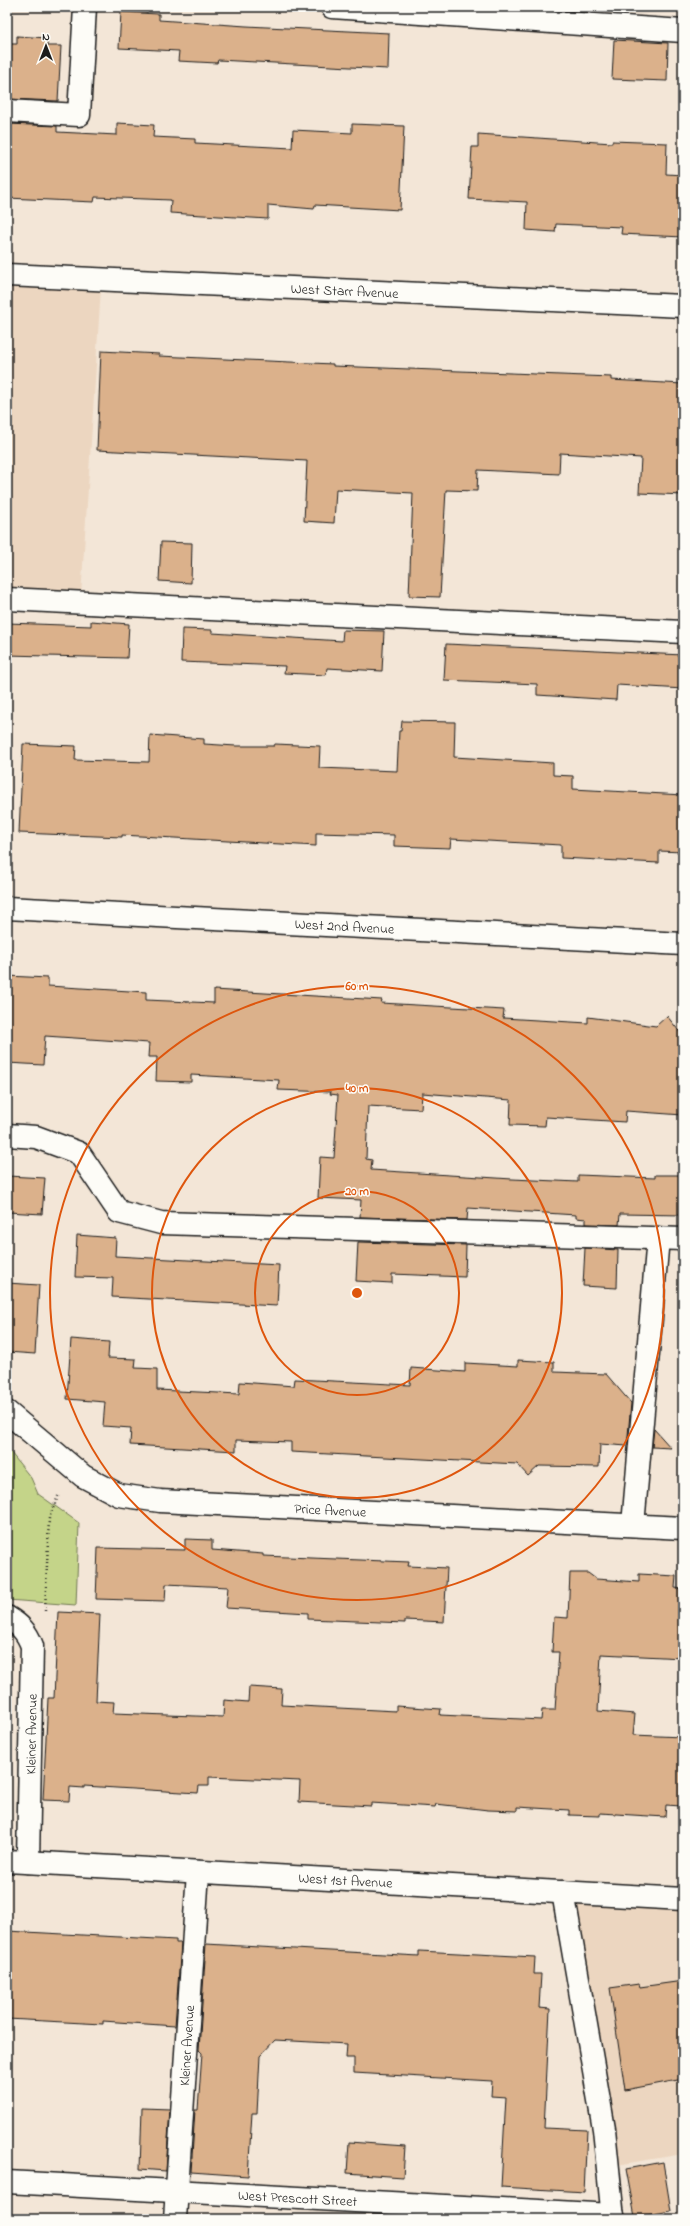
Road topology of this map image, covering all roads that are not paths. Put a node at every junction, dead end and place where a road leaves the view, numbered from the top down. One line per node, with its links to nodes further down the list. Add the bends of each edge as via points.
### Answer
1 (85, 7): 4 (street, via 79,115)
2 (332, 7): 3 (street)
3 (683, 31)
4 (7, 111)
5 (7, 275): 6 (street, West Starr Avenue)
6 (683, 306)
7 (7, 599): 8 (street)
8 (683, 632)
9 (7, 908): 10 (street, West 2nd Avenue)
10 (683, 944)
11 (7, 1135): 12 (street, via 36,1137 79,1154 118,1212 161,1223)
12 (658, 1238): 13 (street); 15 (street)
13 (683, 1239)
14 (7, 1412): 15 (street, Price Avenue, via 83,1476 119,1495 160,1501)
15 (633, 1525): 16 (street, Price Avenue)
16 (683, 1528)
17 (7, 1618): 18 (street, Kleiner Avenue, via 19,1625 28,1635 33,1659)
18 (18, 1861): 19 (street, West 1st Avenue)
19 (198, 1872): 20 (street, West 1st Avenue); 23 (street, Kleiner Avenue)
20 (563, 1892): 21 (street, West 1st Avenue); 24 (street, via 604,2129)
21 (683, 1899)
22 (7, 2182): 23 (street, West Prescott Street)
23 (177, 2192): 24 (street, West Prescott Street); 25 (street, Kleiner Avenue)
24 (613, 2217)
25 (175, 2219)

